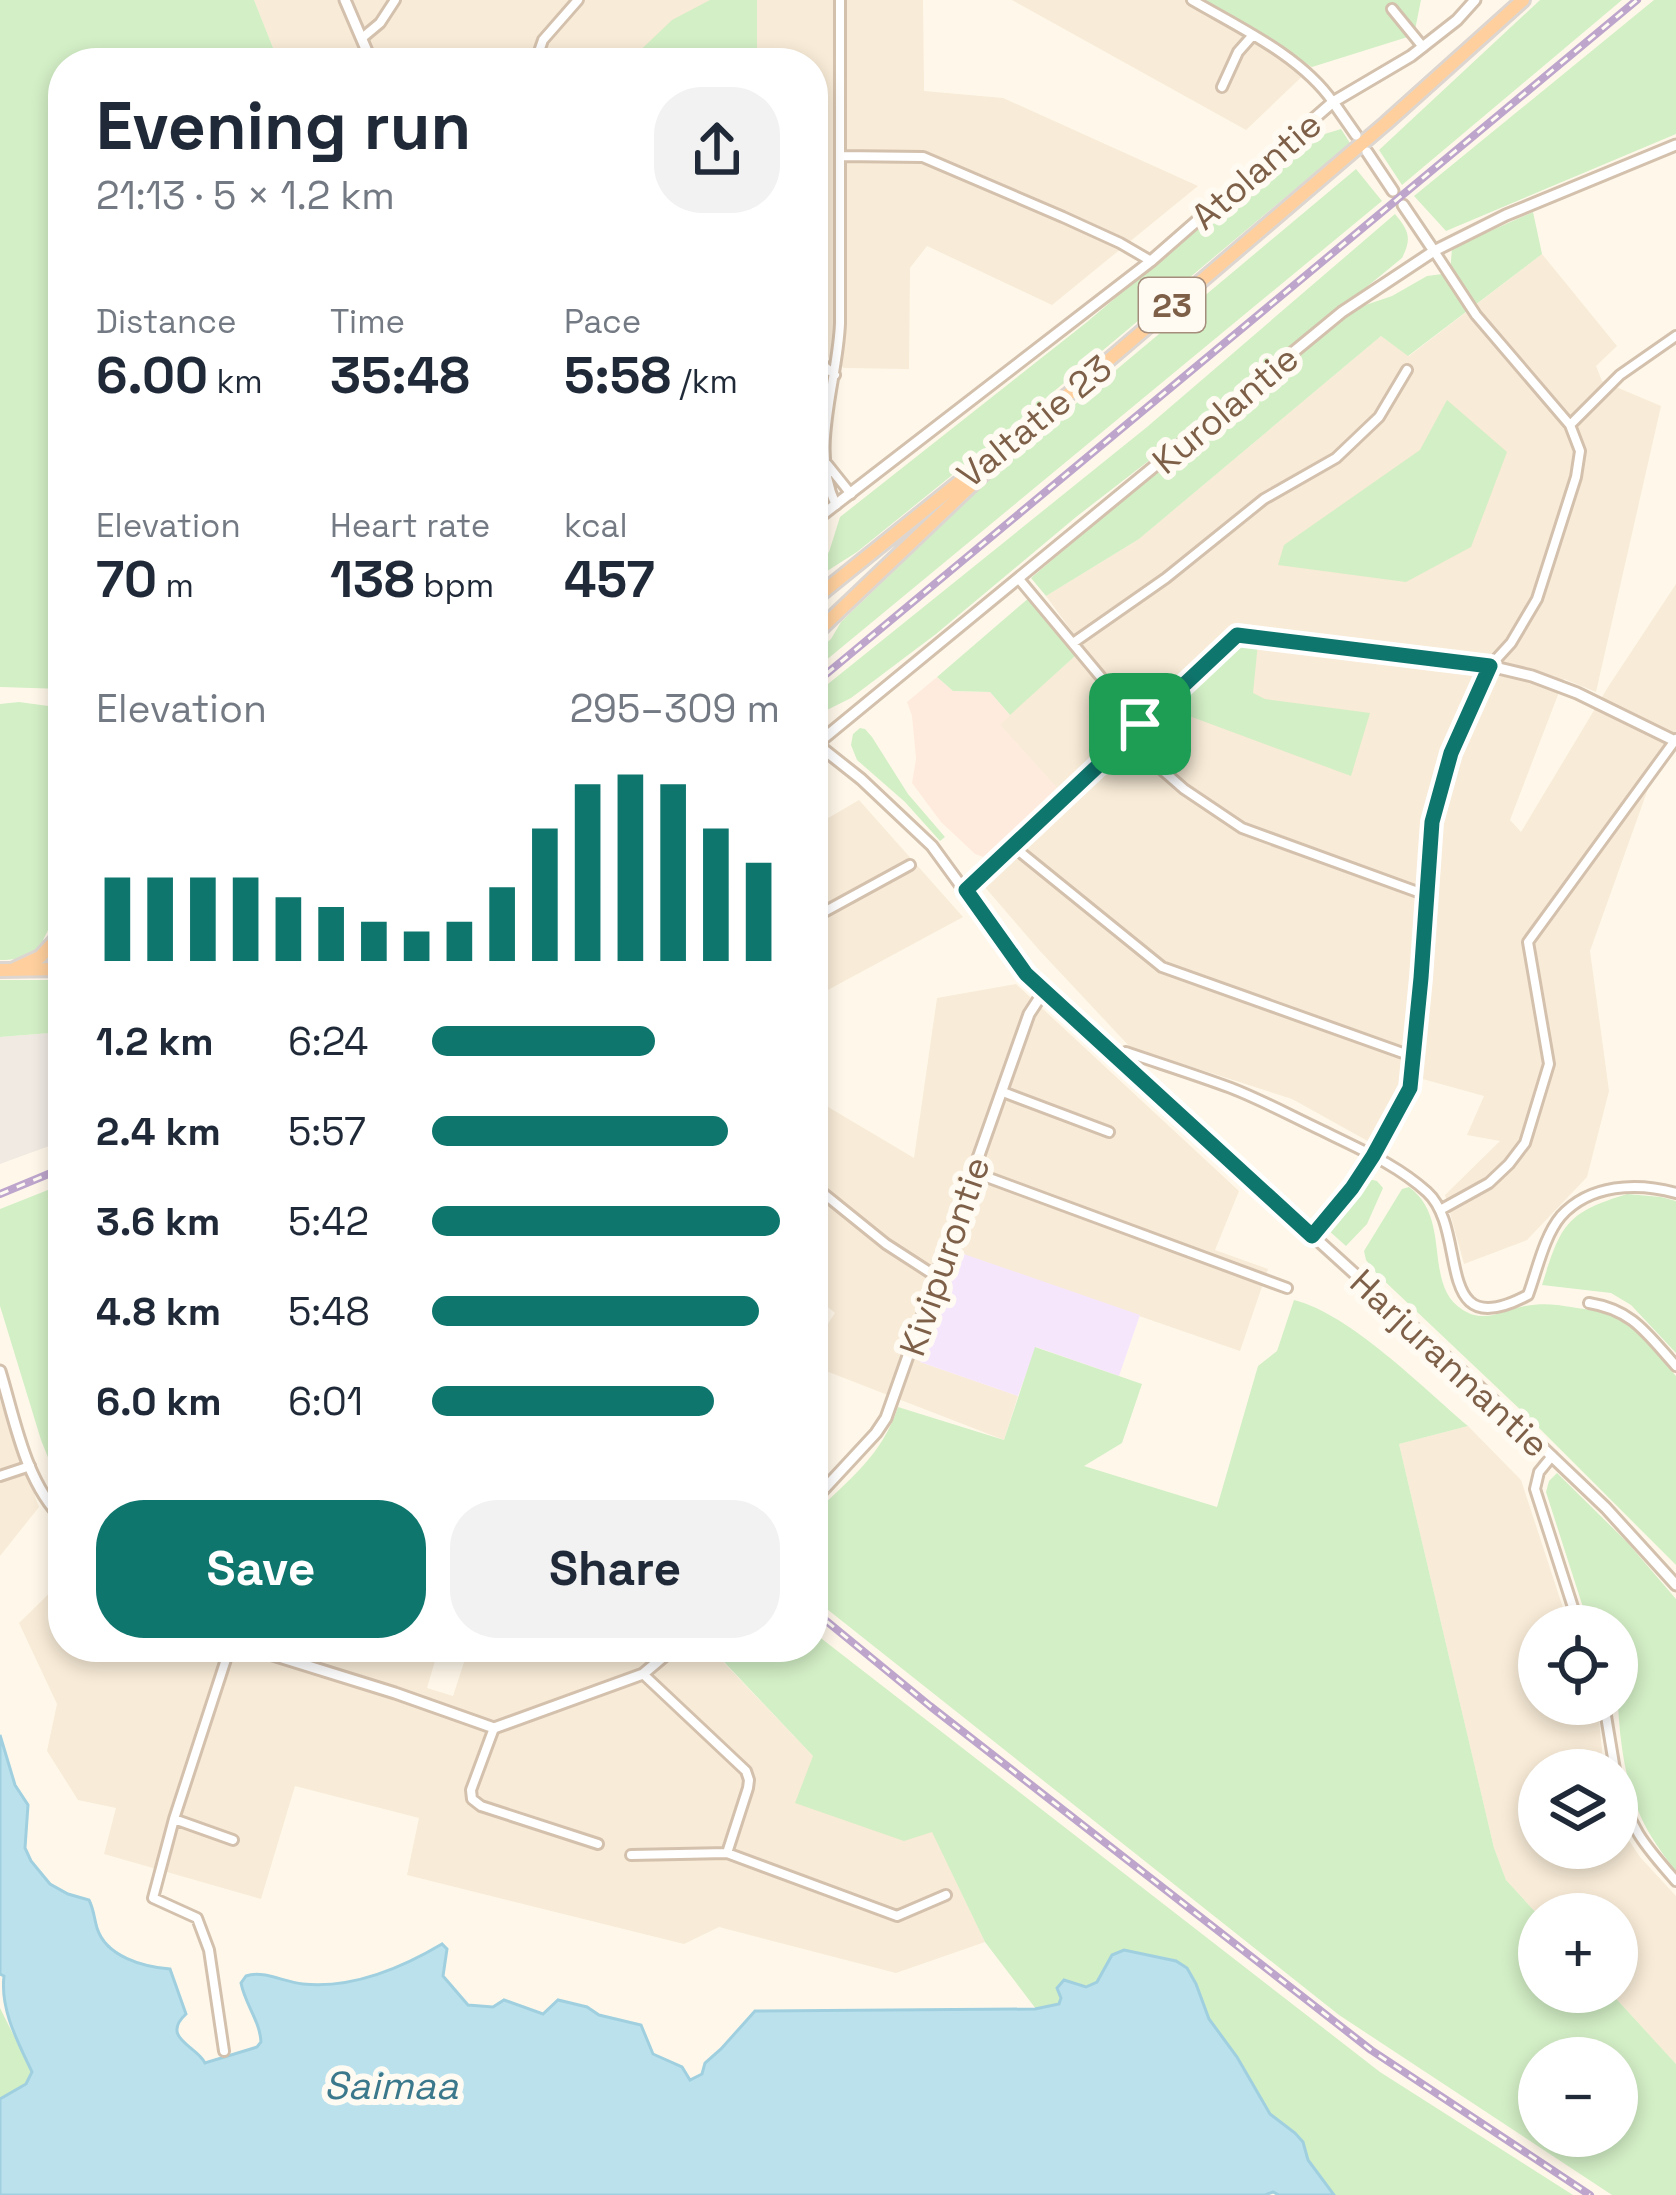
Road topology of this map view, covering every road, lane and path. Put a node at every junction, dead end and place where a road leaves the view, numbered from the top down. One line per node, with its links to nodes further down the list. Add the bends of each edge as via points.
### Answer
1 (345, 0): 10 (street)
2 (395, 0): 10 (street)
3 (578, 0): 13 (street)
4 (840, 0): 19 (street)
5 (1192, 0): 9 (street)
6 (1475, 0): 11 (street, Atolantie)
7 (1523, 0): 28 (highway, Valtatie 23 / 23)
8 (1392, 8): 11 (street)
9 (1252, 35): 14 (street); 15 (street)
10 (362, 38): 12 (street)
11 (1423, 47): 15 (street, Atolantie)
12 (366, 48)
13 (540, 48)
14 (1222, 87)
15 (1333, 103): 16 (street); 23 (street, Atolantie)
16 (1356, 135)
17 (1676, 145): 22 (street, Kurolantie)
18 (1367, 152): 20 (street)
19 (841, 156): 23 (street, via 923,158); 27 (street)
20 (1393, 191)
21 (1403, 205): 22 (street)
22 (1434, 251): 30 (street, via 1476,315); 36 (street, Kurolantie, via 1342,313)
23 (1151, 261): 33 (street, Atolantie)
24 (1676, 336): 30 (street)
25 (828, 369): 27 (street)
26 (1407, 370): 39 (street, via 1379,417 1336,458 1264,499)
27 (835, 375): 29 (street)
28 (1070, 393): 37 (highway, Valtatie 23 / 23); 38 (highway)
29 (828, 408)
30 (1570, 424): 40 (street, via 1580,451 1576,477 1537,599)
31 (828, 465): 33 (street)
32 (828, 484): 34 (street)
33 (851, 494): 34 (street, Atolantie)
34 (836, 506): 35 (street, Atolantie)
35 (828, 512)
36 (1019, 579): 39 (street); 42 (street, Kurolantie)
37 (828, 588)
38 (828, 622)
39 (1072, 643): 41 (street)
40 (1490, 666): 41 (street, via 1237,635); 44 (street, via 1577,693); 49 (street, via 1438,797)
41 (1140, 724): 43 (street)
42 (828, 732)
43 (1127, 739): 46 (street); 49 (street, via 1242,828)
44 (1675, 740): 63 (street, via 1528,942 1549,1064 1525,1142 1489,1183)
45 (828, 752): 48 (street, Harjurannantie, via 917,830)
46 (1014, 847): 48 (street); 56 (street, via 1162,967)
47 (910, 865): 50 (street)
48 (966, 890): 54 (street, Harjurannantie)
49 (1426, 895): 56 (street)
50 (828, 910)
51 (48, 948): 53 (highway)
52 (48, 969): 53 (highway)
53 (6, 970)
54 (1044, 992): 55 (street, Harjurannantie); 57 (street, Kivipurontie)
55 (1118, 1057): 59 (street, via 1126,1052 1235,1090); 64 (street, Harjurannantie)
56 (1414, 1057): 59 (street, via 1410,1088)
57 (1003, 1092): 58 (street); 60 (street, Kivipurontie)
58 (1109, 1132)
59 (1373, 1156): 63 (street); 64 (street)
60 (973, 1172): 65 (street, Kivipurontie); 66 (street)
61 (1676, 1193): 63 (street, via 1621,1187 1578,1202 1552,1231 1528,1295 1493,1309 1466,1301)
62 (828, 1197): 65 (street)
63 (1442, 1209)
64 (1312, 1236): 70 (street, Harjurannantie)
65 (937, 1277): 73 (street, Kivipurontie, via 886,1418)
66 (1287, 1288)
67 (1589, 1303): 68 (street, via 1632,1317)
68 (1676, 1366)
69 (0, 1371): 71 (street)
70 (1552, 1456): 75 (street, Harjurannantie); 76 (street, via 1534,1489)
71 (30, 1466): 72 (street); 74 (street)
72 (0, 1476)
73 (828, 1485)
74 (48, 1504)
75 (1676, 1585)
76 (1572, 1605)
77 (225, 1662): 82 (street)
78 (295, 1662): 81 (street)
79 (657, 1662): 80 (street)
80 (643, 1674): 81 (street); 86 (street, via 746,1771)
81 (494, 1728): 85 (street, via 472,1799)
82 (174, 1819): 84 (street); 90 (street, via 153,1898 197,1918)
83 (1638, 1835): 88 (street)
84 (233, 1840)
85 (598, 1844)
86 (727, 1853): 87 (street); 89 (street, via 897,1916)
87 (631, 1855)
88 (1676, 1881)
89 (946, 1895)
90 (224, 2051)

